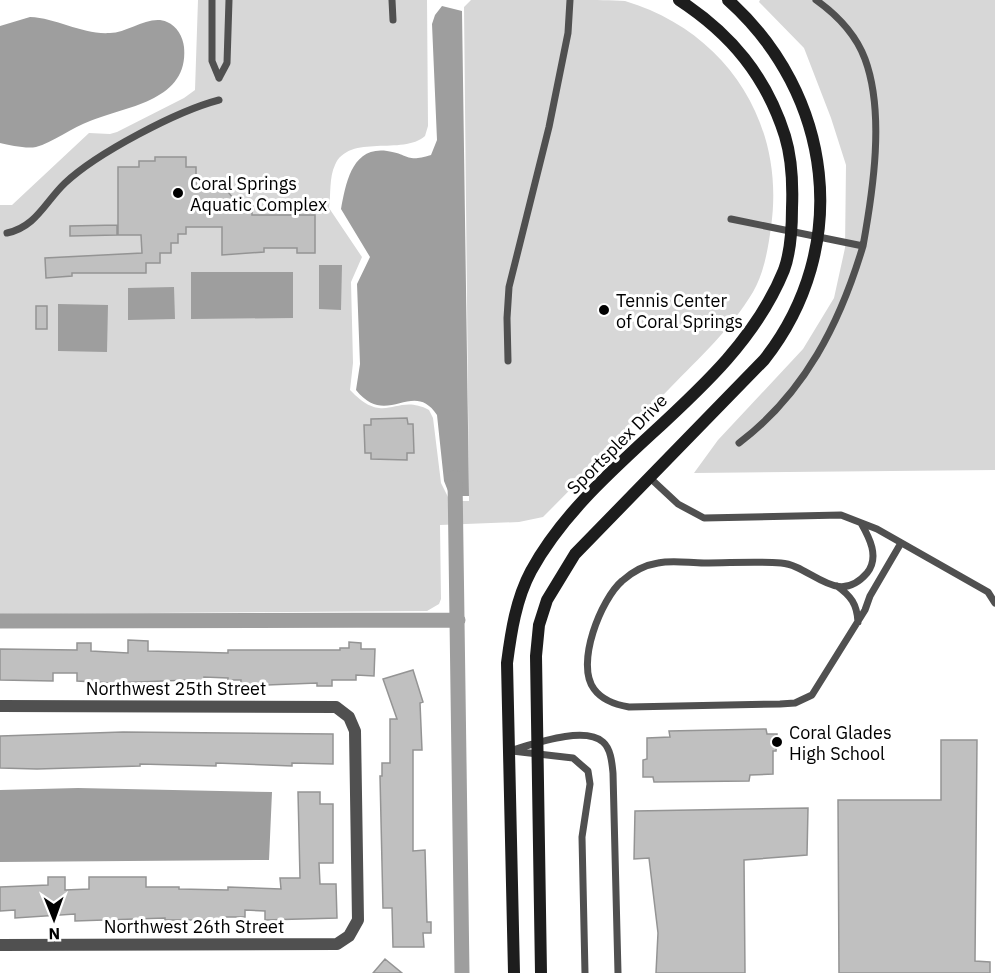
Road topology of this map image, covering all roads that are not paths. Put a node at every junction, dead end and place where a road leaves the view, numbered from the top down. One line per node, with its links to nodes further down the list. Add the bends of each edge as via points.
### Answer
1 (212, 0): 2 (lane, via 212,61 219,78 227,63)
2 (230, 0)
3 (393, 0): 8 (lane)
4 (570, 0): 15 (lane, via 568,33 549,127 509,287)
5 (679, 0): 11 (street, Sportsplex Drive, via 735,44 761,78 791,156)
6 (728, 0): 13 (street, via 754,24 784,64 805,108 817,149 821,193)
7 (816, 0): 14 (lane, via 849,30 870,75 875,105 874,160)
8 (393, 20)
9 (219, 100): 12 (lane, via 196,106 102,156 65,183 23,229)
10 (731, 219): 11 (lane)
11 (792, 230): 13 (lane); 25 (street, Sportsplex Drive, via 784,269 767,304 735,351 584,501 555,534 531,571 519,598 508,652)
12 (7, 233)
13 (818, 236): 14 (lane); 17 (street, via 810,273 781,337 764,360)
14 (864, 246): 16 (lane, via 851,286 821,351 777,410)
15 (508, 361)
16 (739, 443)
17 (649, 477): 18 (lane, via 678,504 704,518 841,515); 24 (street, via 575,554 547,600 539,625 536,656)
18 (861, 523): 19 (lane); 20 (lane, via 874,556 870,570 860,580)
19 (901, 543): 21 (lane, via 988,592); 22 (lane)
20 (837, 586): 22 (lane, via 848,593 857,607); 22 (lane, via 784,563 660,563 639,569 621,581 604,602 587,655 593,688 617,705 629,707 795,703 812,695)
21 (995, 603)
22 (858, 622)
23 (0, 706): 26 (street, Northwest 25th Street, via 336,707 349,717 355,731 358,920)
24 (537, 749): 25 (lane); 25 (lane); 29 (street); 30 (lane, via 573,758 588,771 590,784 582,837); 31 (lane, via 558,737 594,737 610,752)
25 (509, 751): 28 (street, Sportsplex Drive)
26 (349, 936): 27 (street, Northwest 26th Street, via 337,944)
27 (0, 945)
28 (514, 973)
29 (541, 973)
30 (585, 973)
31 (618, 973)

